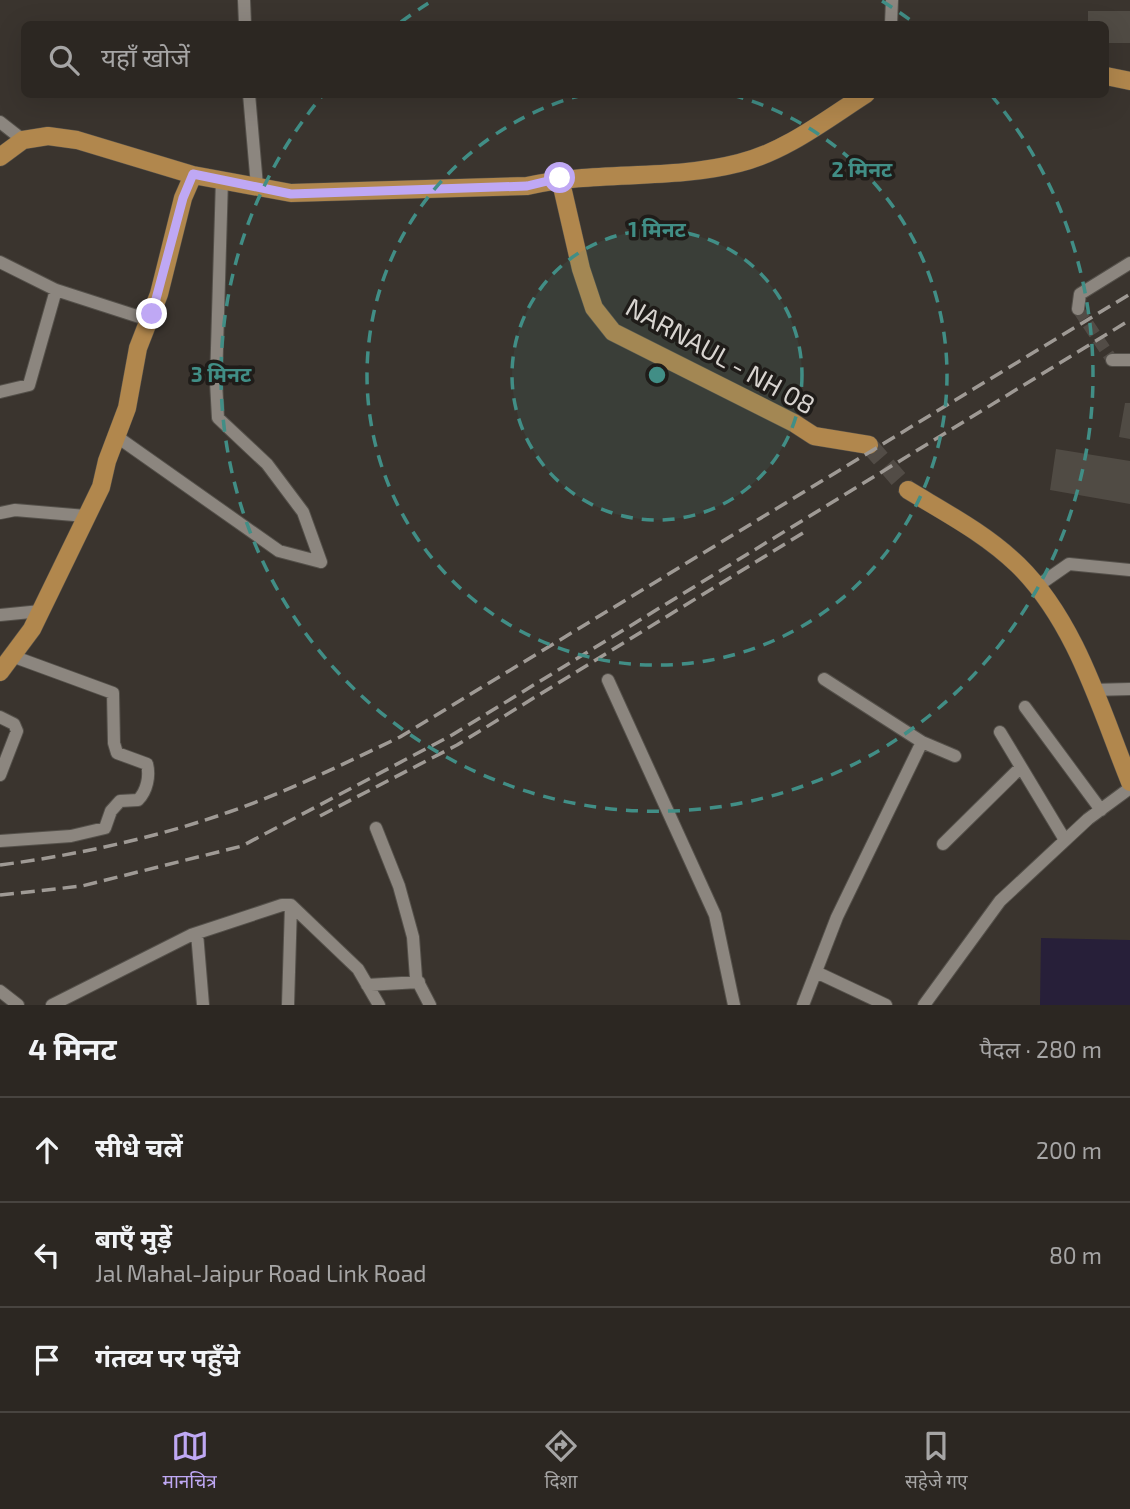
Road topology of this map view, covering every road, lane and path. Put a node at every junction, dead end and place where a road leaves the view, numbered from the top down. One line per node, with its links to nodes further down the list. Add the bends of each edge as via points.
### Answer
1 (244, 0): 3 (street)
2 (892, 0): 4 (street)
3 (245, 21)
4 (891, 21)
5 (1109, 77): 6 (main road)
6 (1130, 81)
7 (249, 98): 15 (street)
8 (860, 98): 13 (main road, via 790,142 741,163 666,175)
9 (0, 122): 10 (street)
10 (23, 140): 11 (main road); 12 (main road, via 48,136 77,140)
11 (0, 157)
12 (193, 174): 14 (main road); 20 (main road)
13 (560, 178): 15 (main road, via 527,186 357,194 291,194); 25 (main road, NARNAUL - NH 08, via 594,308 613,332 814,436)
14 (222, 179): 15 (main road); 24 (street, via 218,418 267,464 303,512 321,562 279,551)
15 (257, 186)
16 (0, 262): 18 (street)
17 (1130, 263): 19 (street, via 1080,294)
18 (56, 290): 20 (street); 23 (street, via 29,385)
19 (1078, 309)
20 (149, 320): 24 (main road)
21 (1112, 360): 22 (street)
22 (1130, 360)
23 (0, 392)
24 (116, 436): 28 (main road, via 102,487)
25 (869, 445)
26 (908, 490): 30 (main road, via 981,534)
27 (0, 513): 28 (street, via 15,510)
28 (86, 516): 31 (main road)
29 (1130, 570): 30 (street, via 1069,564)
30 (1036, 587): 38 (main road, via 1072,641)
31 (41, 611): 32 (street); 33 (main road)
32 (0, 615)
33 (12, 656): 34 (main road); 51 (street, via 113,693 117,753 147,764 149,773 144,794 138,800 120,801 105,828 71,836)
34 (0, 672)
35 (824, 679): 42 (street)
36 (608, 680): 65 (street, via 715,915)
37 (1130, 689): 38 (street)
38 (1092, 690): 46 (main road)
39 (1025, 707): 48 (street)
40 (0, 717): 45 (street, via 14,724 16,731)
41 (1000, 732): 44 (street)
42 (922, 742): 43 (street); 55 (street, via 837,917)
43 (955, 756)
44 (1021, 767): 50 (street); 52 (street)
45 (0, 775)
46 (1130, 782)
47 (1130, 788): 48 (street)
48 (1101, 810): 50 (street)
49 (376, 828): 56 (street, via 399,886)
50 (1065, 840): 68 (street, via 1000,901)
51 (0, 841)
52 (943, 844)
53 (291, 905): 54 (street); 57 (street, via 358,969); 62 (street)
54 (197, 933): 60 (street); 61 (street)
55 (816, 972): 66 (street); 67 (street)
56 (419, 982): 57 (street); 64 (street)
57 (368, 985): 63 (street)
58 (0, 991): 59 (street)
59 (18, 1005)
60 (52, 1005)
61 (203, 1005)
62 (288, 1005)
63 (379, 1005)
64 (430, 1005)
65 (734, 1005)
66 (803, 1005)
67 (886, 1005)
68 (924, 1005)

